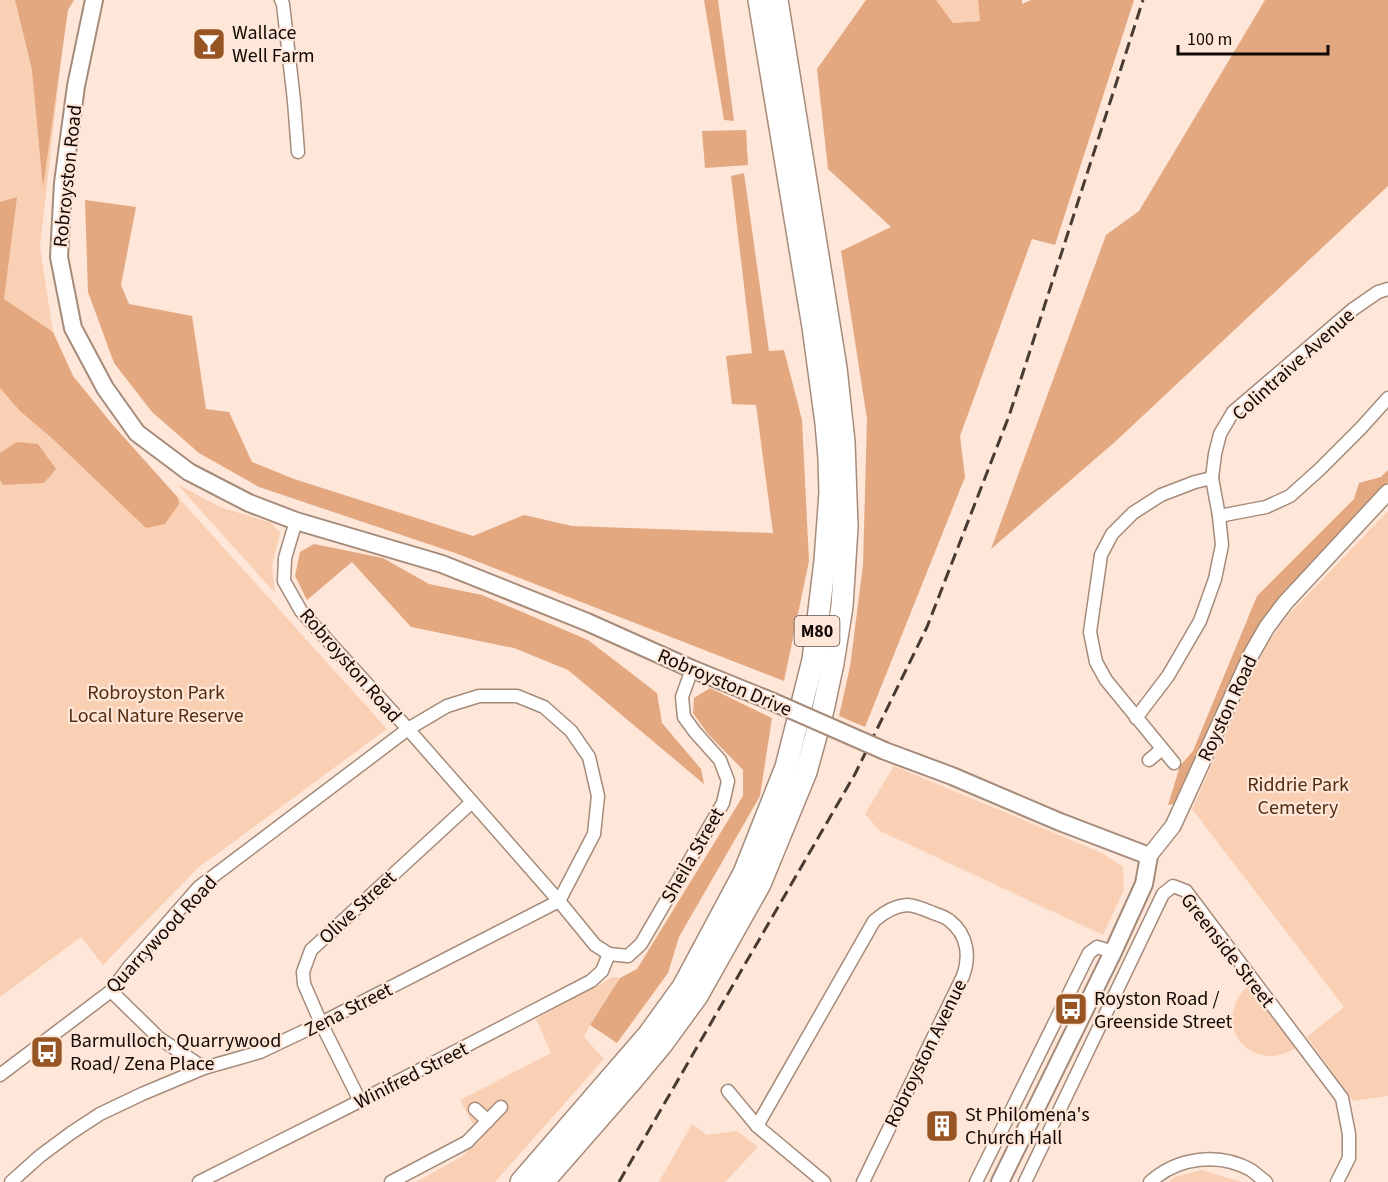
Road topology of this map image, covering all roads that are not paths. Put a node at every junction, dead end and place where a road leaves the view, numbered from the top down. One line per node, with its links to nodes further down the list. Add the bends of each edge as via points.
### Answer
1 (94, 0): 6 (main road, Robroyston Road)
2 (100, 0): 6 (main road, Robroyston Road)
3 (758, 0): 38 (highway, M80, via 821,381 829,458 827,538 813,660 786,767 744,873 683,987 649,1034)
4 (777, 0): 39 (highway, M80, via 836,368 844,442 847,527 842,606 833,663 806,772 755,894 697,996 668,1036)
5 (283, 1): 7 (street)
6 (89, 23): 13 (main road, Robroyston Road, via 63,183 58,257 73,328 105,388 137,433 189,472 249,503)
7 (298, 152)
8 (1388, 289): 10 (street, Colintraive Avenue, via 1352,310 1233,412 1220,434)
9 (1388, 398): 12 (street, via 1290,496 1266,507)
10 (1212, 478): 12 (street, Colintraive Avenue); 15 (street, via 1161,495 1133,513 1112,534 1101,555 1090,632 1096,662)
11 (1388, 492): 21 (street, Royston Road, via 1267,627 1173,826)
12 (1220, 516): 15 (street, Colintraive Avenue, via 1222,544 1200,621 1168,676)
13 (296, 520): 14 (main road, Robroyston Drive, via 442,564); 16 (street, Robroyston Road, via 285,558 284,581 301,611)
14 (692, 669): 21 (main road, Robroyston Drive, bridge); 24 (street, Sheila Street, via 682,697 684,717 720,760 728,781 723,803 641,944 628,956)
15 (1136, 718): 17 (street)
16 (408, 729): 20 (street, Robroyston Road); 22 (street, Quarrywood Road, via 458,702 479,696 517,696 544,707 571,731 590,758 598,796 594,834); 25 (street, Quarrywood Road, via 199,887)
17 (1162, 749): 18 (street); 19 (street)
18 (1149, 760)
19 (1174, 763)
20 (471, 802): 22 (street, Robroyston Road); 26 (street, Olive Street, via 311,950 303,972 304,984)
21 (1149, 856): 23 (main road, Royston Road, via 1144,884)
22 (559, 901): 24 (street, Robroyston Road, via 595,945); 26 (street, Zena Street)
23 (1113, 952): 42 (street, via 1097,947 1089,953); 43 (main road, Royston Road)
24 (609, 954): 30 (street, Winifred Street, via 602,971 591,981)
25 (111, 991): 27 (street, via 159,1038); 28 (street, Quarrywood Road)
26 (321, 1023): 27 (street, Zena Street, via 260,1052); 30 (street, Olive Street)
27 (204, 1068): 35 (street, Zena Street, via 100,1114 40,1156)
28 (0, 1075)
29 (728, 1091): 34 (street)
30 (360, 1101): 36 (street, Winifred Street)
31 (501, 1107): 33 (street)
32 (475, 1109): 33 (street)
33 (488, 1121): 37 (street, via 467,1142)
34 (757, 1126): 40 (street); 41 (street, Robroyston Avenue, via 874,921 885,911 908,905 950,921 965,944 967,965)
35 (12, 1182)
36 (199, 1182)
37 (391, 1182)
38 (521, 1182)
39 (543, 1182)
40 (824, 1182)
41 (863, 1182)
42 (976, 1182)
43 (1000, 1182)
44 (1025, 1182): 47 (street, Greenside Street, via 1163,894 1173,886 1186,891 1342,1098 1349,1158)
45 (1150, 1182): 46 (street, via 1180,1164 1200,1159 1233,1162)
46 (1266, 1182)
47 (1337, 1182)

